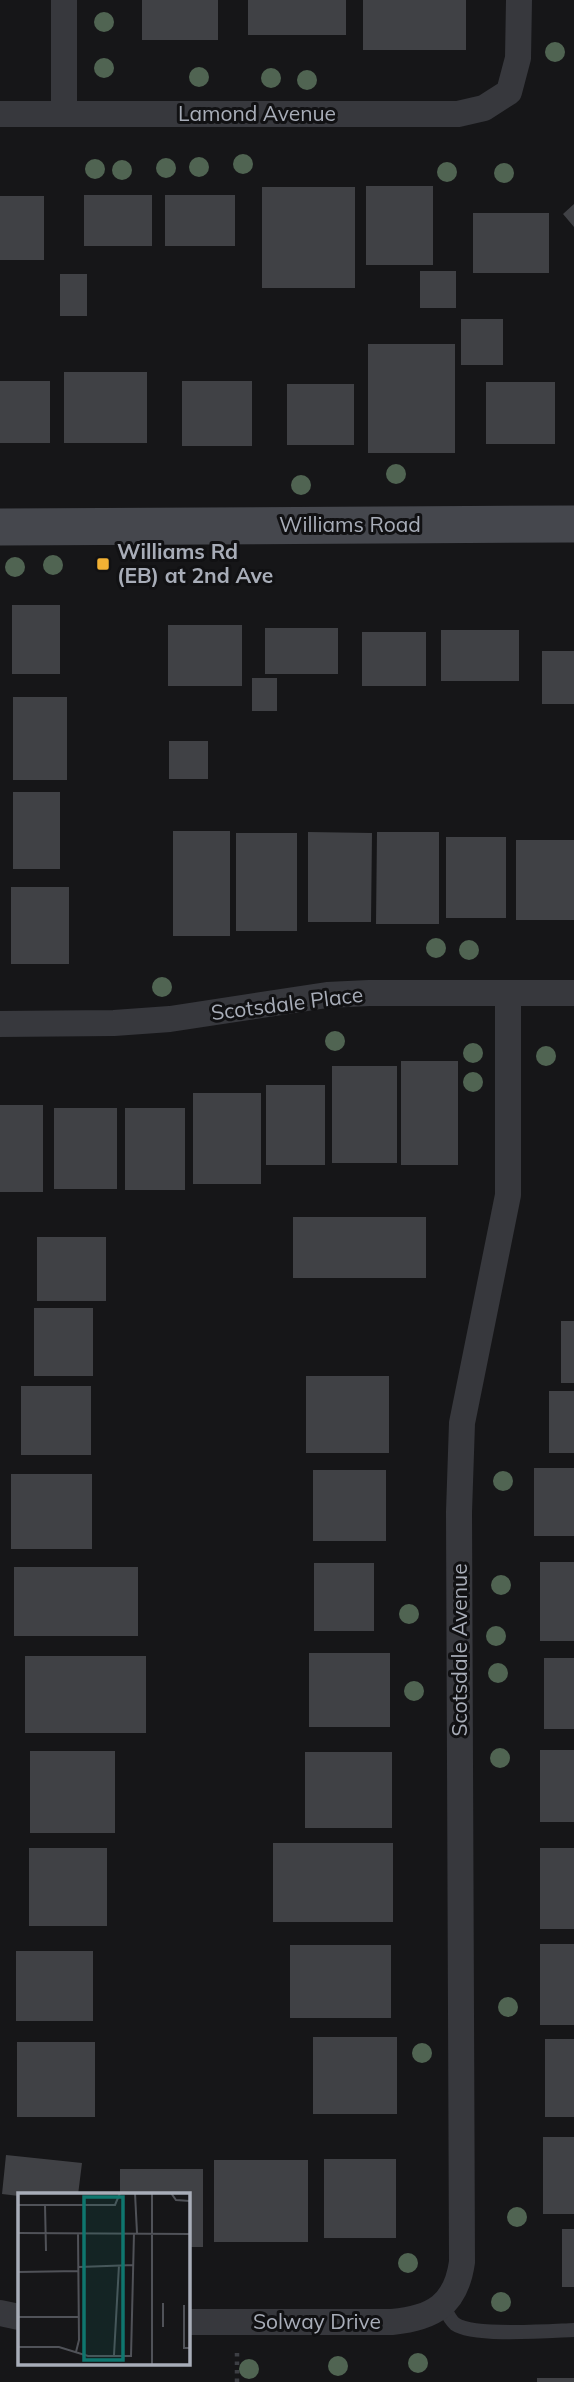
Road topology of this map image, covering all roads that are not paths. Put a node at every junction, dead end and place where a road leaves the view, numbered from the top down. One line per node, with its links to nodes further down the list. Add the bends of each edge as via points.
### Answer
1 (64, 0): 4 (street)
2 (519, 0): 4 (street, Lamond Avenue, via 518,58 509,92 484,108 458,114)
3 (0, 114): 4 (street, Lamond Avenue)
4 (64, 114)
5 (574, 524): 6 (street, Williams Road)
6 (0, 527)
7 (574, 993): 8 (street, Scotsdale Place)
8 (508, 994): 9 (street, Scotsdale Place, via 327,995 170,1019); 10 (street, Scotsdale Avenue, via 508,1195 462,1423 462,2262 460,2279)
9 (0, 1024)
10 (443, 2305): 13 (street, Solway Drive, via 418,2319 392,2322); 14 (lane, via 454,2323 468,2328)
11 (0, 2313): 12 (street)
12 (18, 2317)
13 (189, 2322)
14 (574, 2330)

